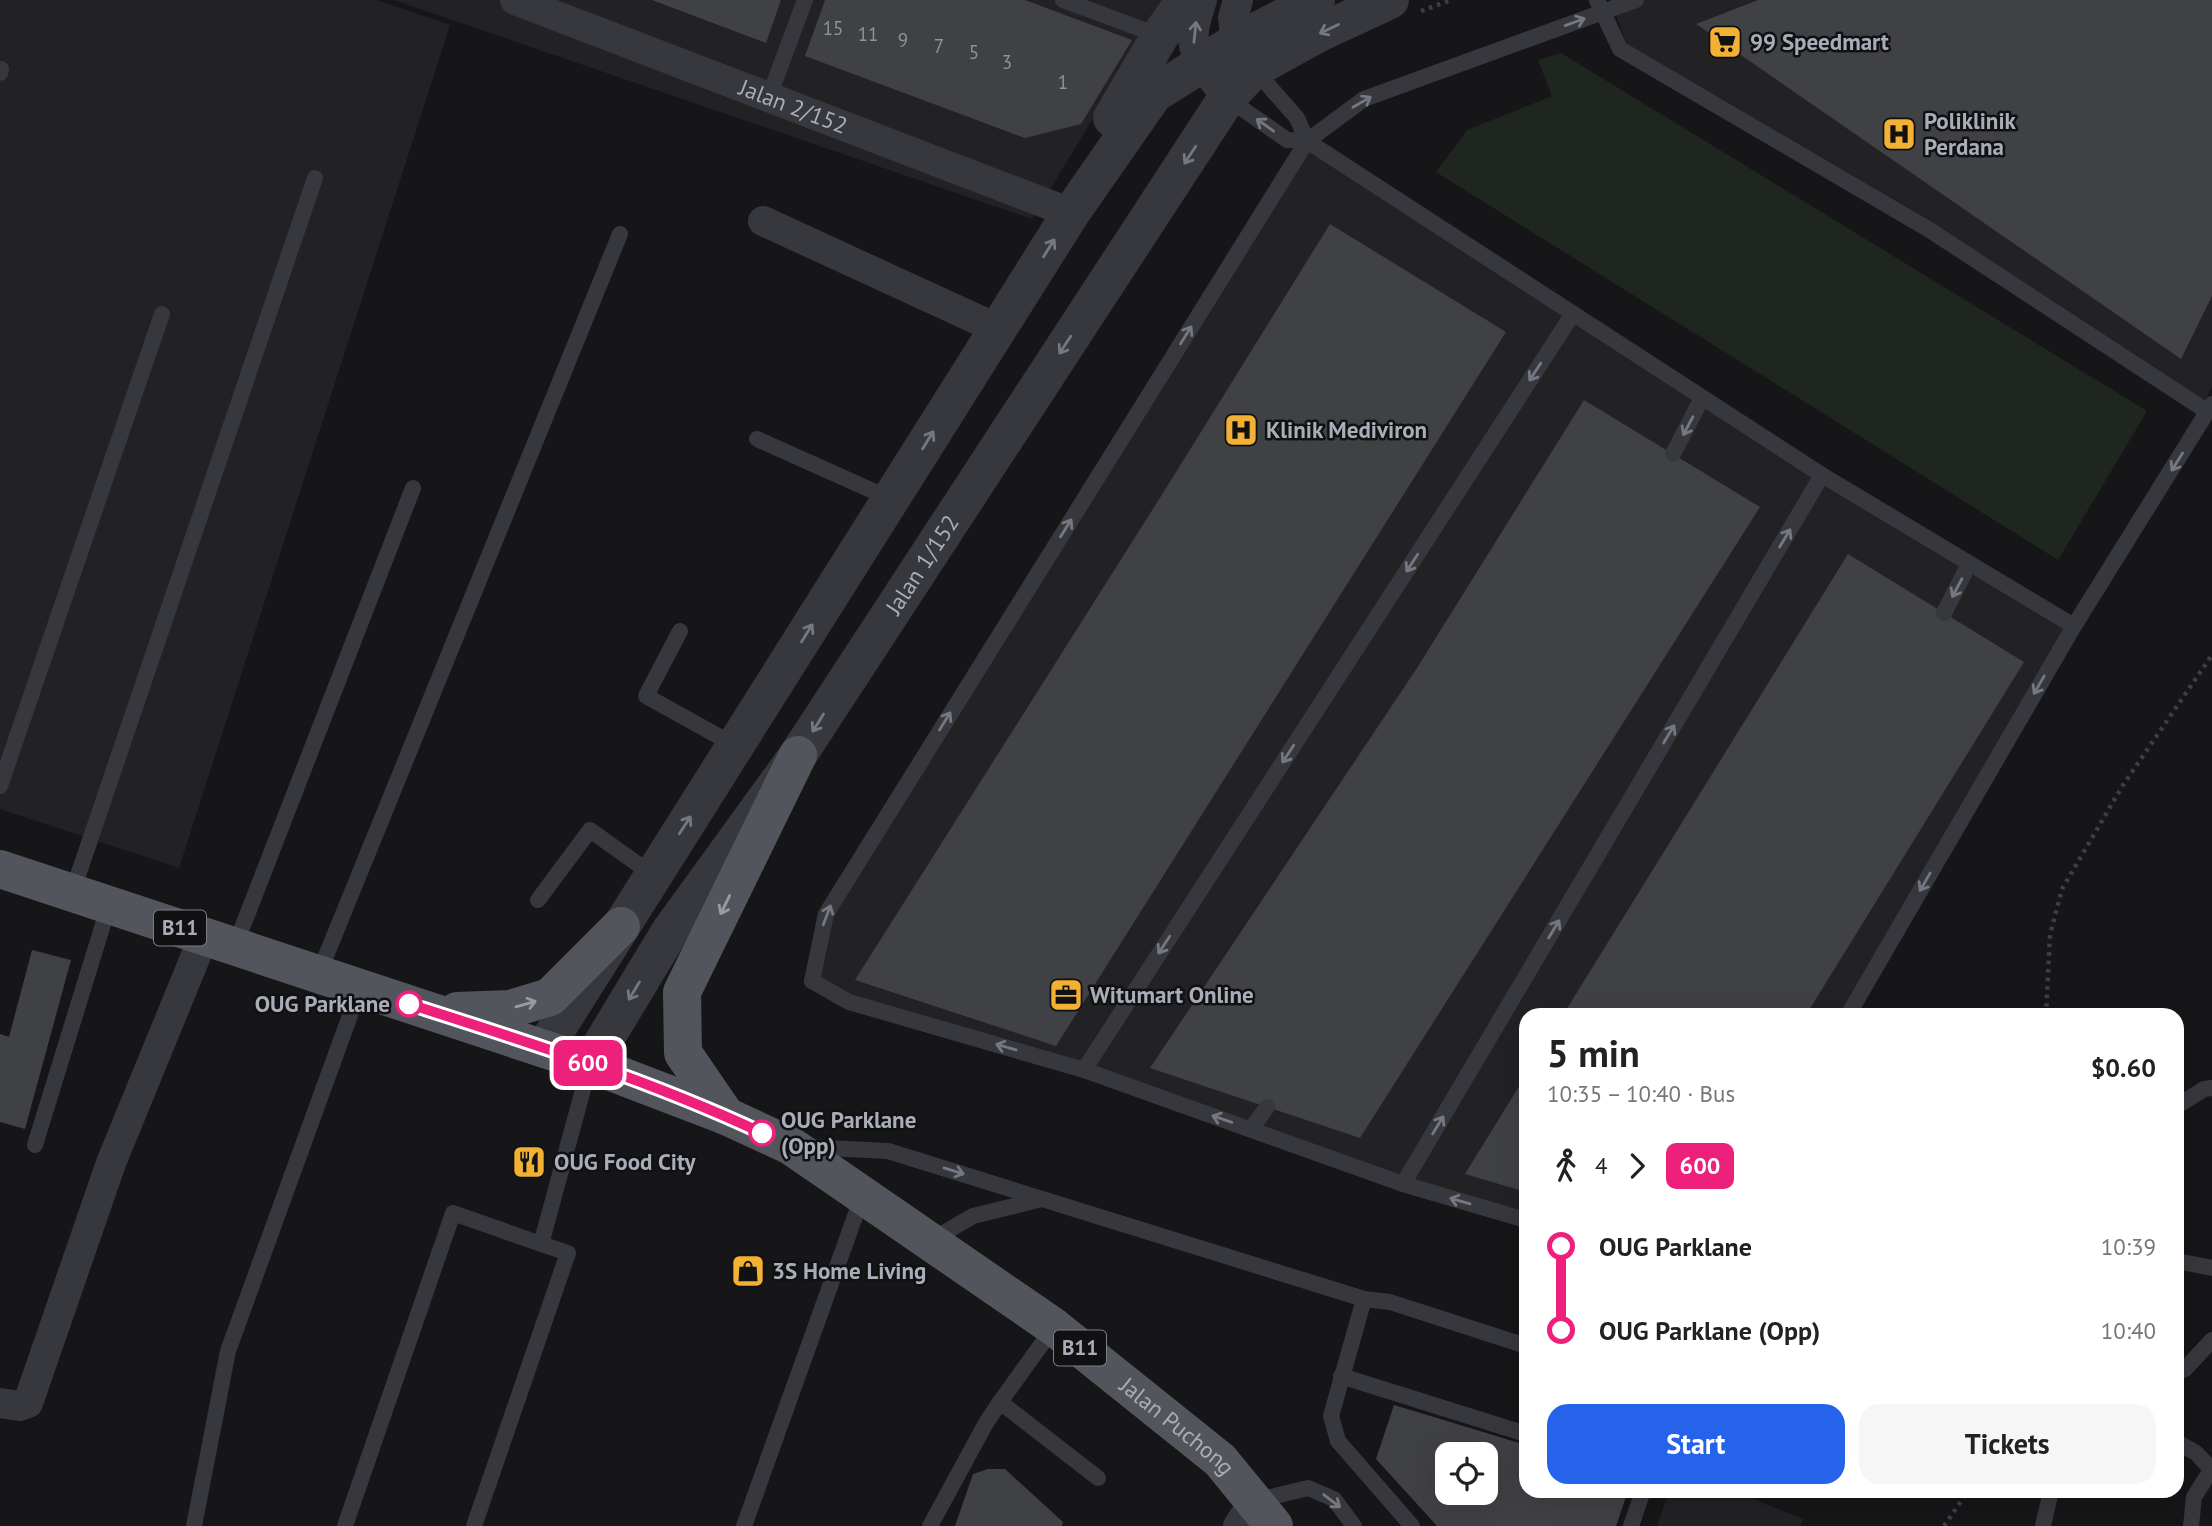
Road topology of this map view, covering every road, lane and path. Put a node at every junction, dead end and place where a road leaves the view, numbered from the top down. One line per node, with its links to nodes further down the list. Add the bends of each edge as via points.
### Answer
1 (515, 0): 15 (street, Jalan 2/152)
2 (805, 0): 15 (lane)
3 (1063, 0): 12 (lane)
4 (1185, 0): 12 (street)
5 (1202, 0): 14 (street, one-way to 5, via 1194,44)
6 (1238, 0): 13 (street, via 1233,18)
7 (1316, 0): 13 (street)
8 (1451, 0): 10 (path)
9 (1636, 0): 11 (lane)
10 (1403, 6): 13 (street, one-way to 13)
11 (1599, 6): 17 (lane, one-way to 11, via 1364,99); 26 (lane, via 1619,49 1928,229)
12 (1160, 37): 19 (street, via 1091,153)
13 (1245, 56): 14 (street); 16 (street, Jalan 1/152); 17 (lane, via 1297,118)
14 (1203, 62): 16 (street); 19 (street, via 1154,94)
15 (769, 97): 19 (street, Jalan 2/152)
16 (1227, 98): 17 (lane, one-way to 16, via 1287,140); 38 (street, Jalan 1/152, one-way to 38)
17 (1307, 141): 23 (lane); 54 (lane, one-way to 17, via 849,1002 812,981 825,914)
18 (315, 178): 42 (lane)
19 (1071, 213): 24 (street, one-way to 19)
20 (763, 220): 24 (street)
21 (620, 234): 47 (lane)
22 (162, 314): 39 (lane)
23 (1572, 315): 25 (lane); 54 (lane, one-way to 54)
24 (998, 329): 31 (street, one-way to 24)
25 (1702, 398): 28 (lane, one-way to 28); 29 (lane)
26 (2210, 408): 34 (lane, one-way to 34)
27 (757, 439): 31 (lane)
28 (1673, 454)
29 (1822, 475): 32 (lane); 62 (lane, one-way to 29)
30 (413, 488): 46 (lane)
31 (891, 499): 37 (street, one-way to 31)
32 (1969, 564): 33 (lane, one-way to 33); 34 (lane)
33 (1944, 613)
34 (2074, 626): 49 (lane, one-way to 49)
35 (680, 631): 37 (lane, via 646,696)
36 (2212, 655): 50 (path, via 2123,785 2062,889 2050,935)
37 (736, 746): 41 (street, one-way to 37)
38 (798, 755): 53 (street, Jalan 1/152, one-way to 53, via 669,933); 58 (main road, one-way to 58, via 682,992 683,1053)
39 (0, 786)
40 (0, 869): 42 (main road, Jalan Puchong / B11)
41 (653, 875): 43 (lane, via 590,830); 45 (street)
42 (72, 893): 44 (main road, Jalan Puchong / B11)
43 (538, 900)
44 (109, 905): 46 (main road, Jalan Puchong / B11); 60 (lane)
45 (621, 926): 51 (main road, one-way to 45, via 510,1009 550,997); 52 (street)
46 (220, 941): 47 (main road, Jalan Puchong / B11); 77 (street, via 111,1163 28,1403)
47 (319, 974): 48 (main road, Jalan Puchong / B11)
48 (360, 987): 51 (main road, Jalan Puchong / B11); 86 (lane, via 228,1351)
49 (1852, 1008)
50 (2046, 1008)
51 (434, 1012): 52 (main road, Jalan Puchong / B11)
52 (544, 1049): 53 (main road, Jalan Puchong / B11)
53 (590, 1064): 58 (main road, Jalan Puchong / B11); 67 (lane)
54 (1084, 1070): 59 (lane, one-way to 54)
55 (2212, 1088): 56 (lane)
56 (2184, 1102)
57 (1267, 1107): 59 (lane)
58 (726, 1116): 61 (main road, Jalan Puchong / B11)
59 (1251, 1129): 62 (lane)
60 (35, 1145)
61 (791, 1146): 63 (main road, Jalan Puchong / B11); 64 (lane, one-way to 64, via 888,1151)
62 (1403, 1184): 65 (lane, one-way to 62)
63 (862, 1197): 66 (main road, Jalan Puchong / B11); 89 (lane)
64 (1045, 1199): 66 (lane, via 973,1216); 70 (lane)
65 (1519, 1218)
66 (928, 1242): 71 (main road, Jalan Puchong / B11)
67 (541, 1244): 87 (lane, via 453,1213); 88 (lane, via 568,1254)
68 (2184, 1262): 69 (lane)
69 (2212, 1268)
70 (1364, 1299): 73 (lane, via 1390,1302); 75 (lane)
71 (1054, 1327): 76 (lane); 85 (main road, Jalan Puchong / B11, via 1220,1460)
72 (2212, 1340): 74 (lane)
73 (1519, 1344)
74 (2184, 1369)
75 (1340, 1376): 78 (lane); 92 (lane, via 1331,1416 1338,1441)
76 (1000, 1402): 81 (lane); 90 (lane)
77 (0, 1403)
78 (1519, 1432)
79 (2184, 1446): 80 (lane)
80 (2211, 1470): 96 (lane, via 2194,1497)
81 (1098, 1478)
82 (1641, 1498): 93 (lane)
83 (1963, 1498): 94 (path)
84 (2050, 1498): 95 (lane)
85 (1255, 1518): 91 (lane, one-way to 91, via 1308,1488 1334,1499)
86 (194, 1526)
87 (345, 1526)
88 (474, 1526)
89 (744, 1526)
90 (930, 1526)
91 (1354, 1526)
92 (1412, 1526)
93 (1631, 1526)
94 (1944, 1526)
95 (2043, 1526)
96 (2191, 1526)

